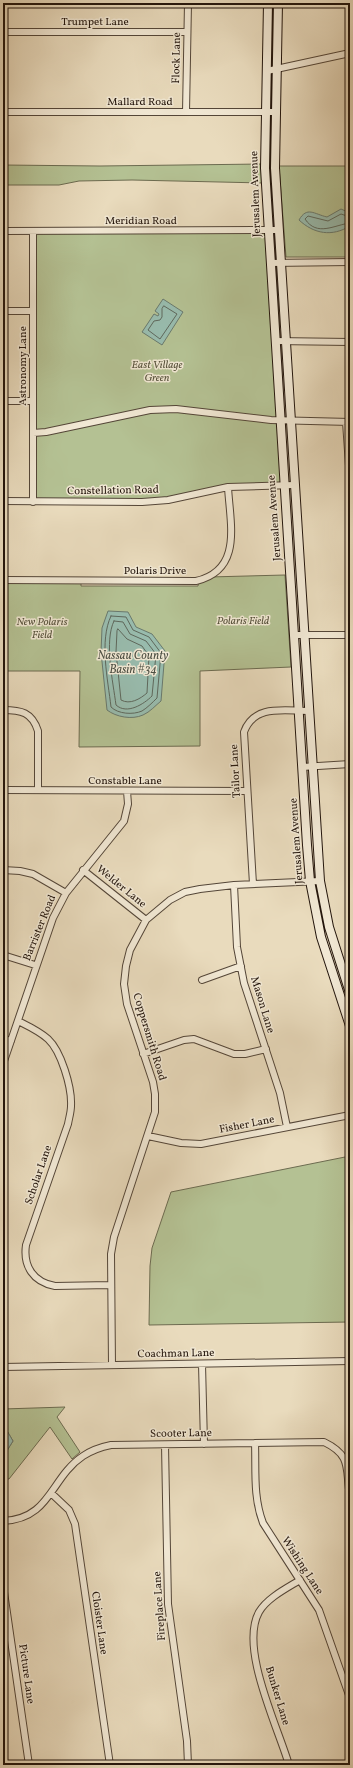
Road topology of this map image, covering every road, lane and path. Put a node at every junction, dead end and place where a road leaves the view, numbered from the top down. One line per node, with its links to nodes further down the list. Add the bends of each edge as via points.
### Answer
1 (188, 3): 5 (street, Flock Lane)
2 (268, 3): 8 (main road, Jerusalem Avenue)
3 (278, 3): 7 (main road, Jerusalem Avenue)
4 (3, 32): 5 (street, Trumpet Lane)
5 (187, 32): 10 (street, Flock Lane)
6 (350, 53): 7 (street)
7 (277, 69): 8 (street); 12 (main road, Jerusalem Avenue)
8 (268, 71): 11 (main road, Jerusalem Avenue)
9 (3, 112): 10 (street, Mallard Road)
10 (186, 112): 11 (street, Mallard Road)
11 (266, 112): 12 (street, Mallard Road); 16 (main road, Jerusalem Avenue, via 265,168)
12 (277, 112): 13 (main road, Jerusalem Avenue, via 275,168)
13 (279, 230): 16 (street, Meridian Road); 19 (main road, Jerusalem Avenue)
14 (3, 231): 15 (street, Meridian Road)
15 (33, 231): 16 (street, Meridian Road); 21 (street, Astronomy Lane)
16 (269, 231): 18 (main road, Jerusalem Avenue)
17 (350, 262): 19 (street)
18 (270, 263): 19 (street); 22 (main road, Jerusalem Avenue)
19 (281, 263): 23 (main road, Jerusalem Avenue)
20 (3, 311): 21 (street)
21 (33, 311): 26 (street, Astronomy Lane)
22 (275, 341): 23 (street); 27 (main road, Jerusalem Avenue)
23 (286, 341): 24 (street); 28 (main road, Jerusalem Avenue)
24 (350, 342)
25 (3, 401): 26 (street)
26 (33, 401): 30 (street, Astronomy Lane)
27 (280, 420): 28 (street); 30 (street, via 176,409 150,410); 32 (main road, Jerusalem Avenue)
28 (290, 420): 29 (street); 33 (main road, Jerusalem Avenue)
29 (348, 422): 31 (street)
30 (33, 433): 36 (street, Astronomy Lane)
31 (350, 480)
32 (284, 485): 33 (street, Constellation Road); 34 (street, Constellation Road); 38 (main road, Jerusalem Avenue)
33 (294, 485): 39 (main road, Jerusalem Avenue)
34 (228, 487): 36 (street, Constellation Road, via 168,500); 37 (street, Polaris Drive, via 231,542 229,553 219,571 205,579)
35 (3, 501): 36 (street, Constellation Road)
36 (33, 502)
37 (3, 580)
38 (294, 635): 39 (street); 42 (main road, Jerusalem Avenue)
39 (304, 635): 40 (street); 43 (main road, Jerusalem Avenue)
40 (350, 635)
41 (3, 710): 48 (street, via 16,710 27,714 35,722 38,731)
42 (298, 711): 43 (street, Tailor Lane); 46 (main road, Jerusalem Avenue); 49 (street, Tailor Lane, via 268,711 256,714 246,725 244,732)
43 (309, 711): 45 (main road, Jerusalem Avenue)
44 (350, 764): 45 (street)
45 (312, 766): 46 (street); 54 (main road, Jerusalem Avenue)
46 (302, 767): 53 (main road, Jerusalem Avenue)
47 (3, 790): 48 (street, Constable Lane)
48 (38, 790): 50 (street, Constable Lane)
49 (247, 791): 50 (street, Constable Lane); 55 (street, Tailor Lane)
50 (127, 792): 52 (street, Barrister Road, via 128,804 124,821)
51 (3, 870): 57 (street, via 33,874)
52 (83, 870): 57 (street, Barrister Road); 58 (street, Welder Lane)
53 (310, 881): 54 (street, Coppersmith Road); 55 (street, Coppersmith Road); 64 (main road, Jerusalem Avenue, via 321,936)
54 (320, 881): 63 (main road, Jerusalem Avenue, via 329,927)
55 (253, 884): 56 (street, Coppersmith Road)
56 (234, 885): 58 (street, Coppersmith Road, via 185,892 170,900); 61 (street, Mason Lane, via 237,947)
57 (66, 893): 60 (street, Barrister Road, via 53,918)
58 (146, 920): 69 (street, Coppersmith Road, via 130,950 124,984 127,1004)
59 (3, 955): 60 (street)
60 (35, 965): 65 (street, Barrister Road)
61 (241, 966): 62 (street); 68 (street, Mason Lane)
62 (202, 980)
63 (350, 993)
64 (349, 1020)
65 (18, 1021): 67 (street, Barrister Road); 74 (street, Scholar Lane, via 45,1036 52,1044 62,1064 70,1090 71,1106 68,1124 26,1245 26,1263 33,1275 48,1285)
66 (3, 1038): 67 (street)
67 (11, 1041): 70 (street, Barrister Road)
68 (266, 1050): 69 (street, via 234,1054 194,1040 184,1040); 72 (street, Mason Lane, via 280,1093)
69 (143, 1054): 73 (street, Coppersmith Road, via 155,1094 155,1112)
70 (3, 1064)
71 (350, 1115): 72 (street, Fisher Lane)
72 (287, 1127): 73 (street, Fisher Lane, via 201,1144)
73 (148, 1136): 74 (street, Coppersmith Road, via 114,1237)
74 (110, 1285): 77 (street, Coppersmith Road)
75 (350, 1361): 76 (street, Coachman Lane)
76 (202, 1364): 77 (street, Coachman Lane); 80 (street)
77 (112, 1365): 78 (street, Coachman Lane)
78 (3, 1367)
79 (255, 1443): 80 (street, Scooter Lane); 83 (street, Scooter Lane, via 324,1442 333,1446 340,1452 349,1469); 85 (street, Wishing Lane, via 258,1510 267,1531)
80 (204, 1444): 81 (street, Scooter Lane)
81 (165, 1445): 82 (street, Scooter Lane, via 111,1445 97,1448 82,1456); 90 (street, Fireplace Lane, via 168,1604)
82 (51, 1493): 84 (street, Scooter Lane, via 39,1509 24,1517); 89 (street, Cloister Lane, via 69,1510 75,1524)
83 (350, 1496)
84 (3, 1521)
85 (300, 1580): 87 (street, Wishing Lane, via 318,1610); 91 (street, Bunker Lane, via 260,1610 253,1633 261,1687)
86 (3, 1585): 88 (street, Picture Lane)
87 (350, 1698)
88 (28, 1765)
89 (110, 1765)
90 (188, 1765)
91 (289, 1765)

